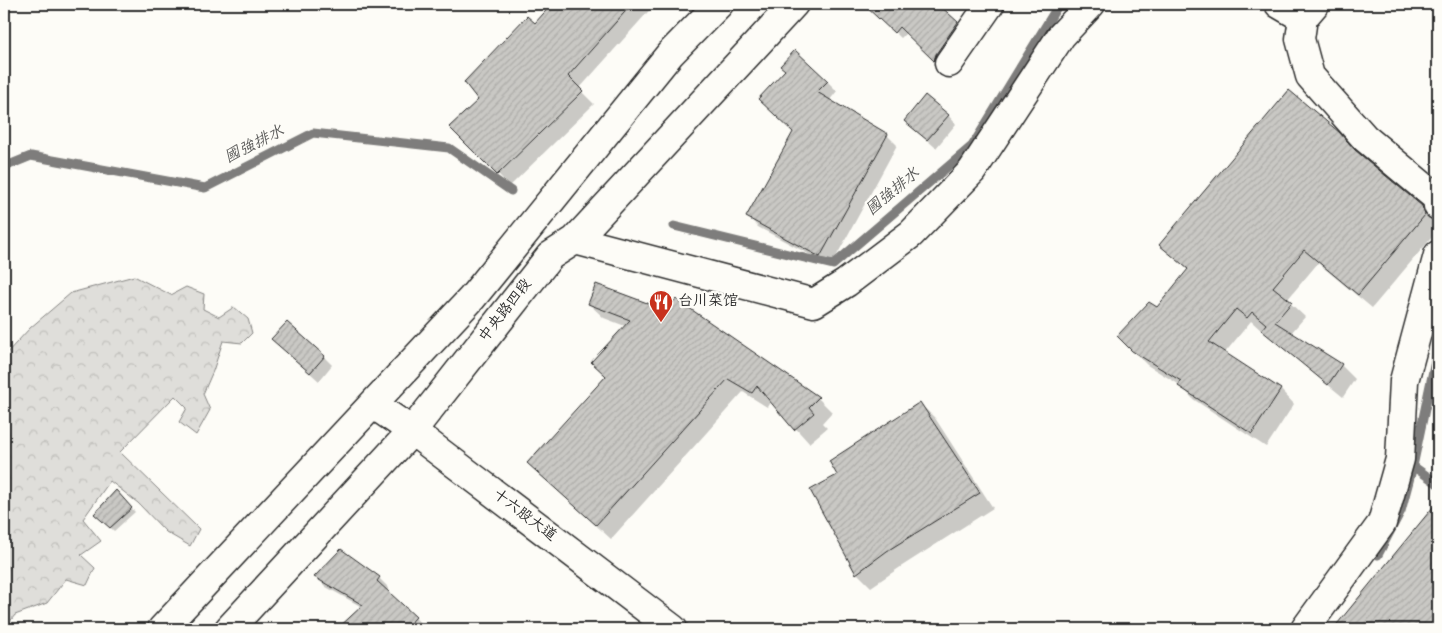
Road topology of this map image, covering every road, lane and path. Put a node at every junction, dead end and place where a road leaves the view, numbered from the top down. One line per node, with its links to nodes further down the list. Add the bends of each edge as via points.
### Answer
1 (718, 4): 11 (street, via 670,54 472,298)
2 (794, 4): 9 (street, 中央路四段)
3 (990, 4): 7 (street)
4 (1091, 4): 9 (street, via 1061,36 972,171 910,234 814,303)
5 (1279, 4): 6 (street)
6 (1309, 11): 8 (street, via 1300,39 1310,76 1365,138 1437,198)
7 (949, 63)
8 (1438, 206)
9 (575, 240): 12 (street, 中央路四段, via 550,256)
10 (1438, 255): 16 (street, via 1404,381 1400,459 1382,523)
11 (374, 405): 12 (street, 十六股大道); 13 (street)
12 (412, 431): 14 (street, 中央路四段); 15 (street, 十六股大道)
13 (162, 629)
14 (229, 629)
15 (673, 629)
16 (1305, 629)

